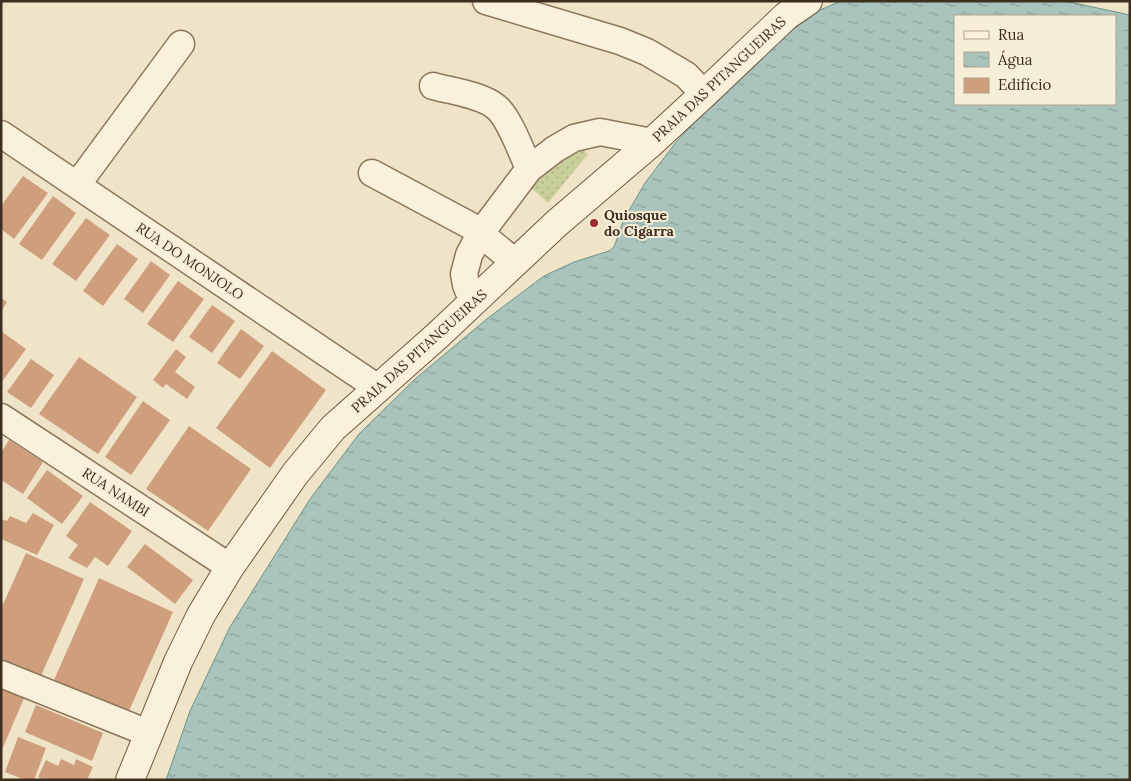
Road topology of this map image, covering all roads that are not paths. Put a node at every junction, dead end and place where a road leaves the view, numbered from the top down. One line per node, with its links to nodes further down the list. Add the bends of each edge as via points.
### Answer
1 (486, 1): 5 (street, via 647,52 686,74)
2 (808, 1): 5 (main road, PRAIA DAS PITANGUEIRAS, via 786,16)
3 (182, 44): 10 (street)
4 (434, 86): 8 (street, via 497,107)
5 (704, 94): 7 (main road, PRAIA DAS PITANGUEIRAS)
6 (1, 134): 10 (street, RUA DO MONJOLO)
7 (652, 142): 8 (street, via 600,132 574,138); 12 (main road, PRAIA DAS PITANGUEIRAS)
8 (529, 169): 11 (street)
9 (372, 173): 11 (street, via 471,226)
10 (78, 185): 14 (street, RUA DO MONJOLO)
11 (480, 234): 12 (street); 13 (street, via 464,274)
12 (515, 262): 13 (main road, PRAIA DAS PITANGUEIRAS)
13 (474, 302): 14 (main road, PRAIA DAS PITANGUEIRAS)
14 (378, 388): 16 (main road, PRAIA DAS PITANGUEIRAS, via 333,428 295,474)
15 (1, 417): 16 (street, RUA NAMBI)
16 (230, 567): 18 (main road, PRAIA DAS PITANGUEIRAS, via 201,615)
17 (1, 674): 18 (street)
18 (148, 734): 19 (main road, PRAIA DAS PITANGUEIRAS)
19 (130, 780)

